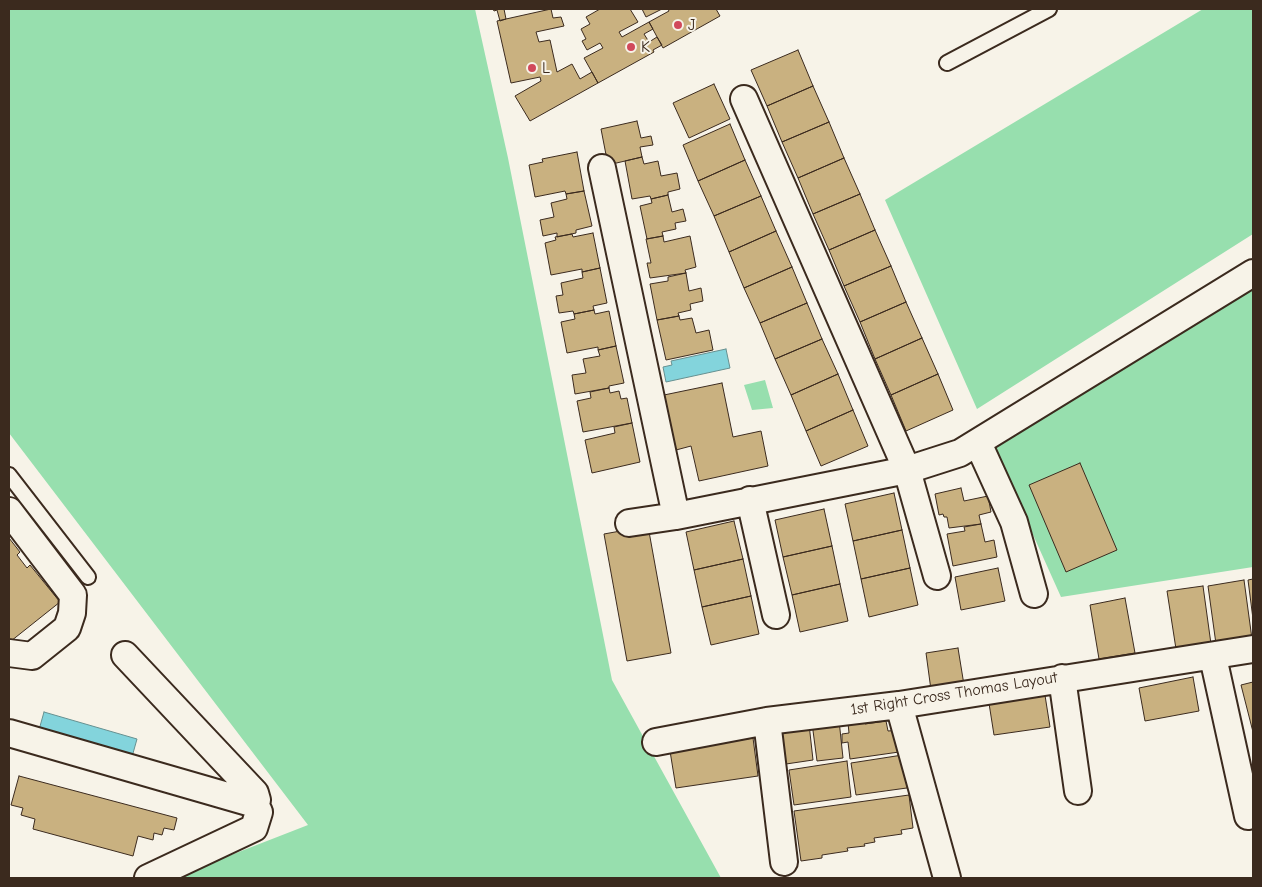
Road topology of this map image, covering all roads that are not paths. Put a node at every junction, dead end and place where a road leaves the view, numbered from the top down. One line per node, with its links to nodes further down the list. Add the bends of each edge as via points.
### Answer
1 (1049, 9): 2 (lane)
2 (947, 63)
3 (744, 100): 7 (street)
4 (602, 168): 11 (street)
5 (1253, 273): 6 (street)
6 (978, 443): 7 (street, via 960,453); 15 (street, via 1014,522)
7 (907, 470): 9 (street); 13 (street)
8 (9, 476): 14 (lane)
9 (750, 500): 11 (street); 16 (street)
10 (9, 511): 18 (street, via 73,595 67,628 32,656)
11 (676, 516): 12 (street)
12 (629, 522)
13 (938, 576)
14 (88, 578)
15 (1034, 594)
16 (776, 615)
17 (1253, 649): 20 (street, 1st Right Cross Thomas Layout)
18 (9, 653)
19 (125, 654): 27 (street, via 255,793)
20 (1212, 656): 21 (street, 1st Right Cross Thomas Layout); 28 (street)
21 (1062, 678): 22 (street, 1st Right Cross Thomas Layout); 26 (street)
22 (899, 705): 23 (street, 1st Right Cross Thomas Layout); 31 (street)
23 (767, 721): 25 (street, 1st Right Cross Thomas Layout); 29 (street)
24 (9, 733): 27 (street)
25 (656, 742)
26 (1078, 791)
27 (255, 804): 30 (street, via 259,812 254,828)
28 (1248, 816)
29 (784, 862)
30 (148, 878)
31 (947, 878)

